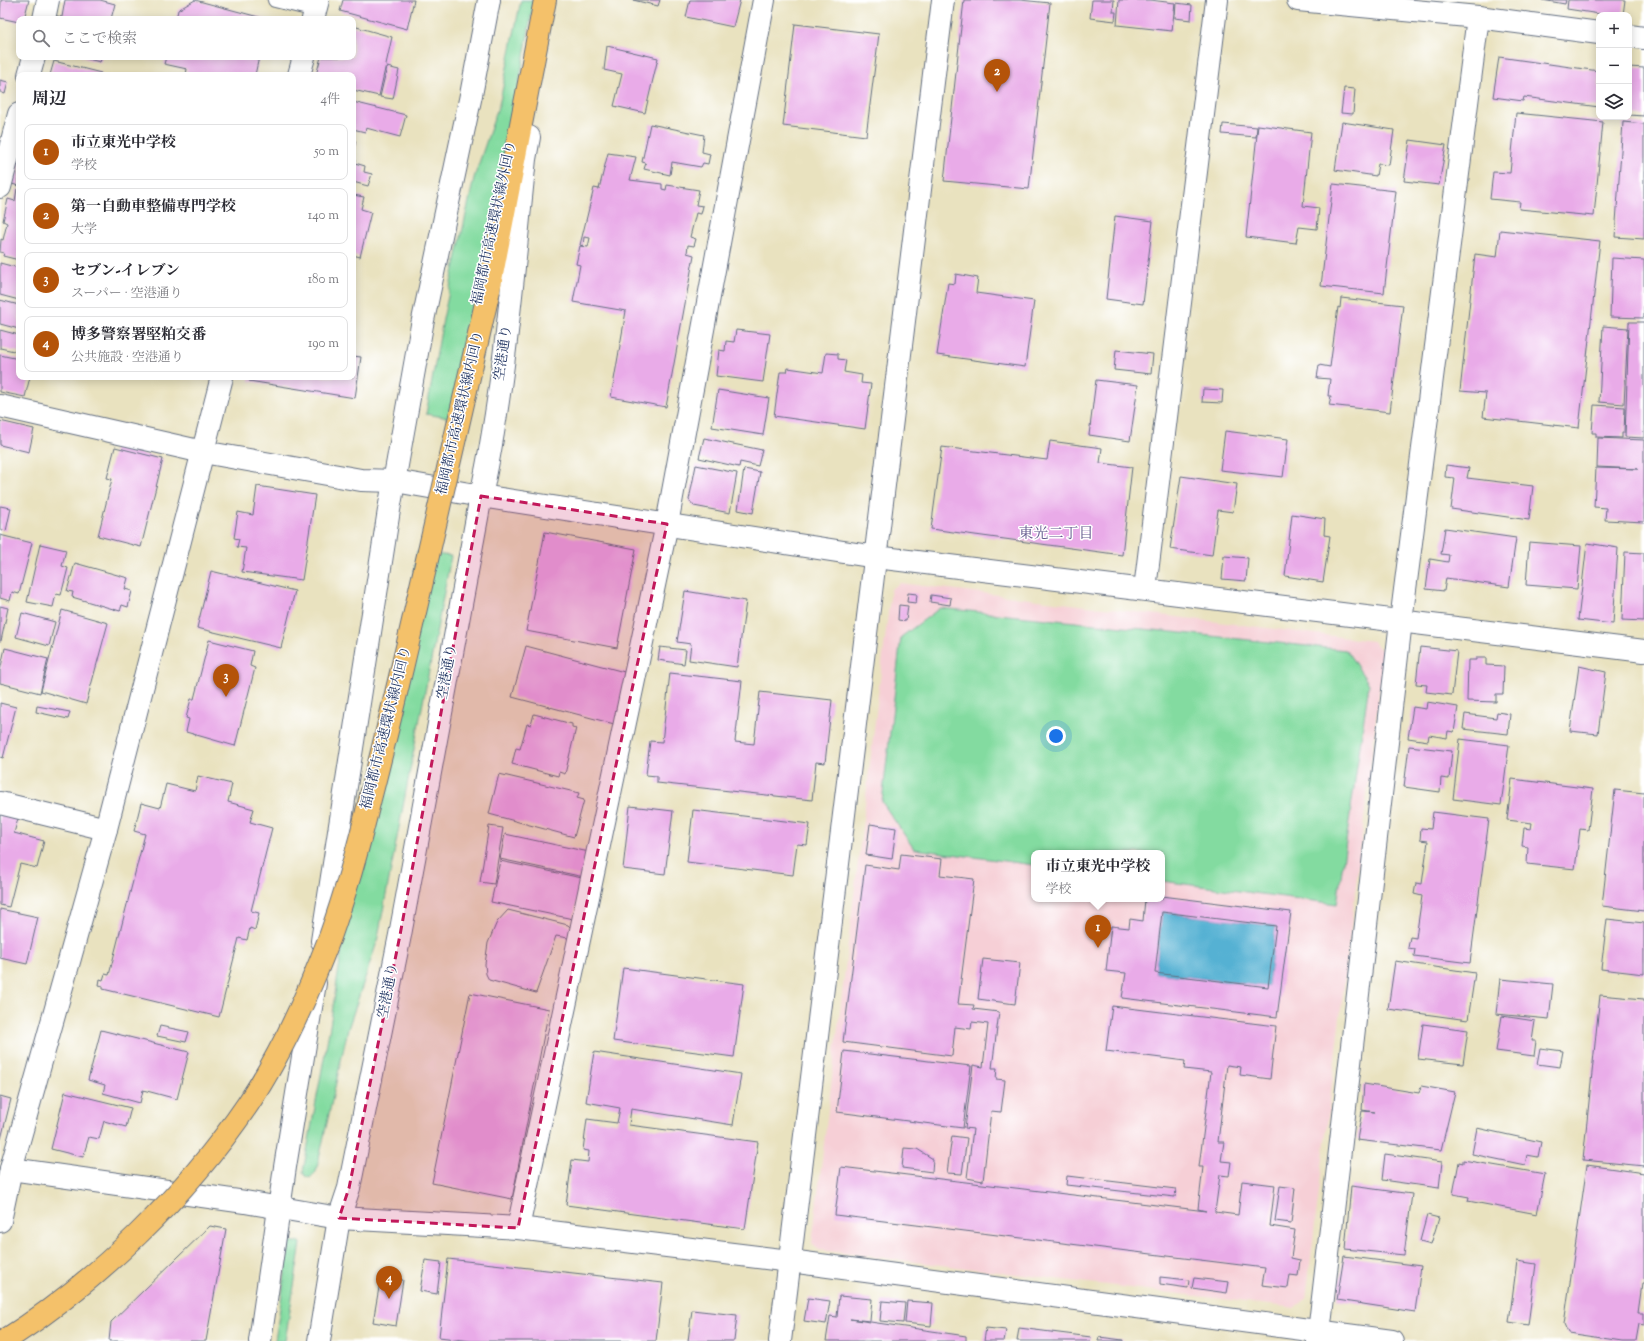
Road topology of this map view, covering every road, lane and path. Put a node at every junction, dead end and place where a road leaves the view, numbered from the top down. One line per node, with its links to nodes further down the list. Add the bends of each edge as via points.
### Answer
1 (48, 0): 14 (street)
2 (275, 0): 13 (lane)
3 (489, 0): 29 (street, via 422,325)
4 (530, 0): 25 (highway)
5 (535, 0): 25 (highway)
6 (541, 0): 25 (highway, 福岡都市高速環状線外回り)
7 (545, 0): 25 (highway, 福岡都市高速環状線内回り)
8 (556, 0): 30 (street, 空港通り, via 525,159 508,318)
9 (764, 0): 31 (street)
10 (943, 0): 32 (street)
11 (1217, 0): 33 (street)
12 (1298, 0): 15 (street)
13 (316, 10)
14 (45, 16)
15 (1478, 17): 16 (street); 34 (street)
16 (1596, 33)
17 (1632, 36): 18 (street)
18 (1644, 38)
19 (33, 60): 21 (street)
20 (303, 60): 22 (street)
21 (30, 72)
22 (300, 72)
23 (16, 126): 24 (street)
24 (0, 187)
25 (485, 290): 45 (highway, 福岡都市高速環状線外回り, via 359,828 325,935 302,989 273,1050 244,1101 204,1155 156,1210 104,1260 45,1307); 46 (highway, 福岡都市高速環状線内回り, bridge, via 390,719 363,829 330,936 308,991 278,1053 248,1104 202,1164 160,1212 107,1264)
26 (221, 380): 28 (street)
27 (0, 406): 28 (street)
28 (203, 452): 29 (street, via 361,480); 37 (street)
29 (395, 481): 30 (street); 39 (street)
30 (481, 496): 31 (street); 40 (street, 空港通り, via 400,935 349,1188)
31 (667, 524): 32 (street); 42 (street)
32 (876, 557): 33 (street); 43 (street)
33 (1145, 589): 34 (street)
34 (1401, 621): 35 (street); 44 (street)
35 (1644, 651)
36 (0, 803): 37 (street)
37 (106, 829): 38 (street)
38 (11, 1169): 39 (street); 41 (street)
39 (280, 1209): 40 (street); 47 (street)
40 (339, 1218): 42 (street); 48 (street, 空港通り)
41 (0, 1221)
42 (518, 1228): 43 (street)
43 (790, 1261): 44 (street); 49 (street)
44 (1318, 1336): 50 (street)
45 (0, 1337)
46 (4, 1341)
47 (260, 1341)
48 (319, 1341)
49 (780, 1341)
50 (1392, 1341)

